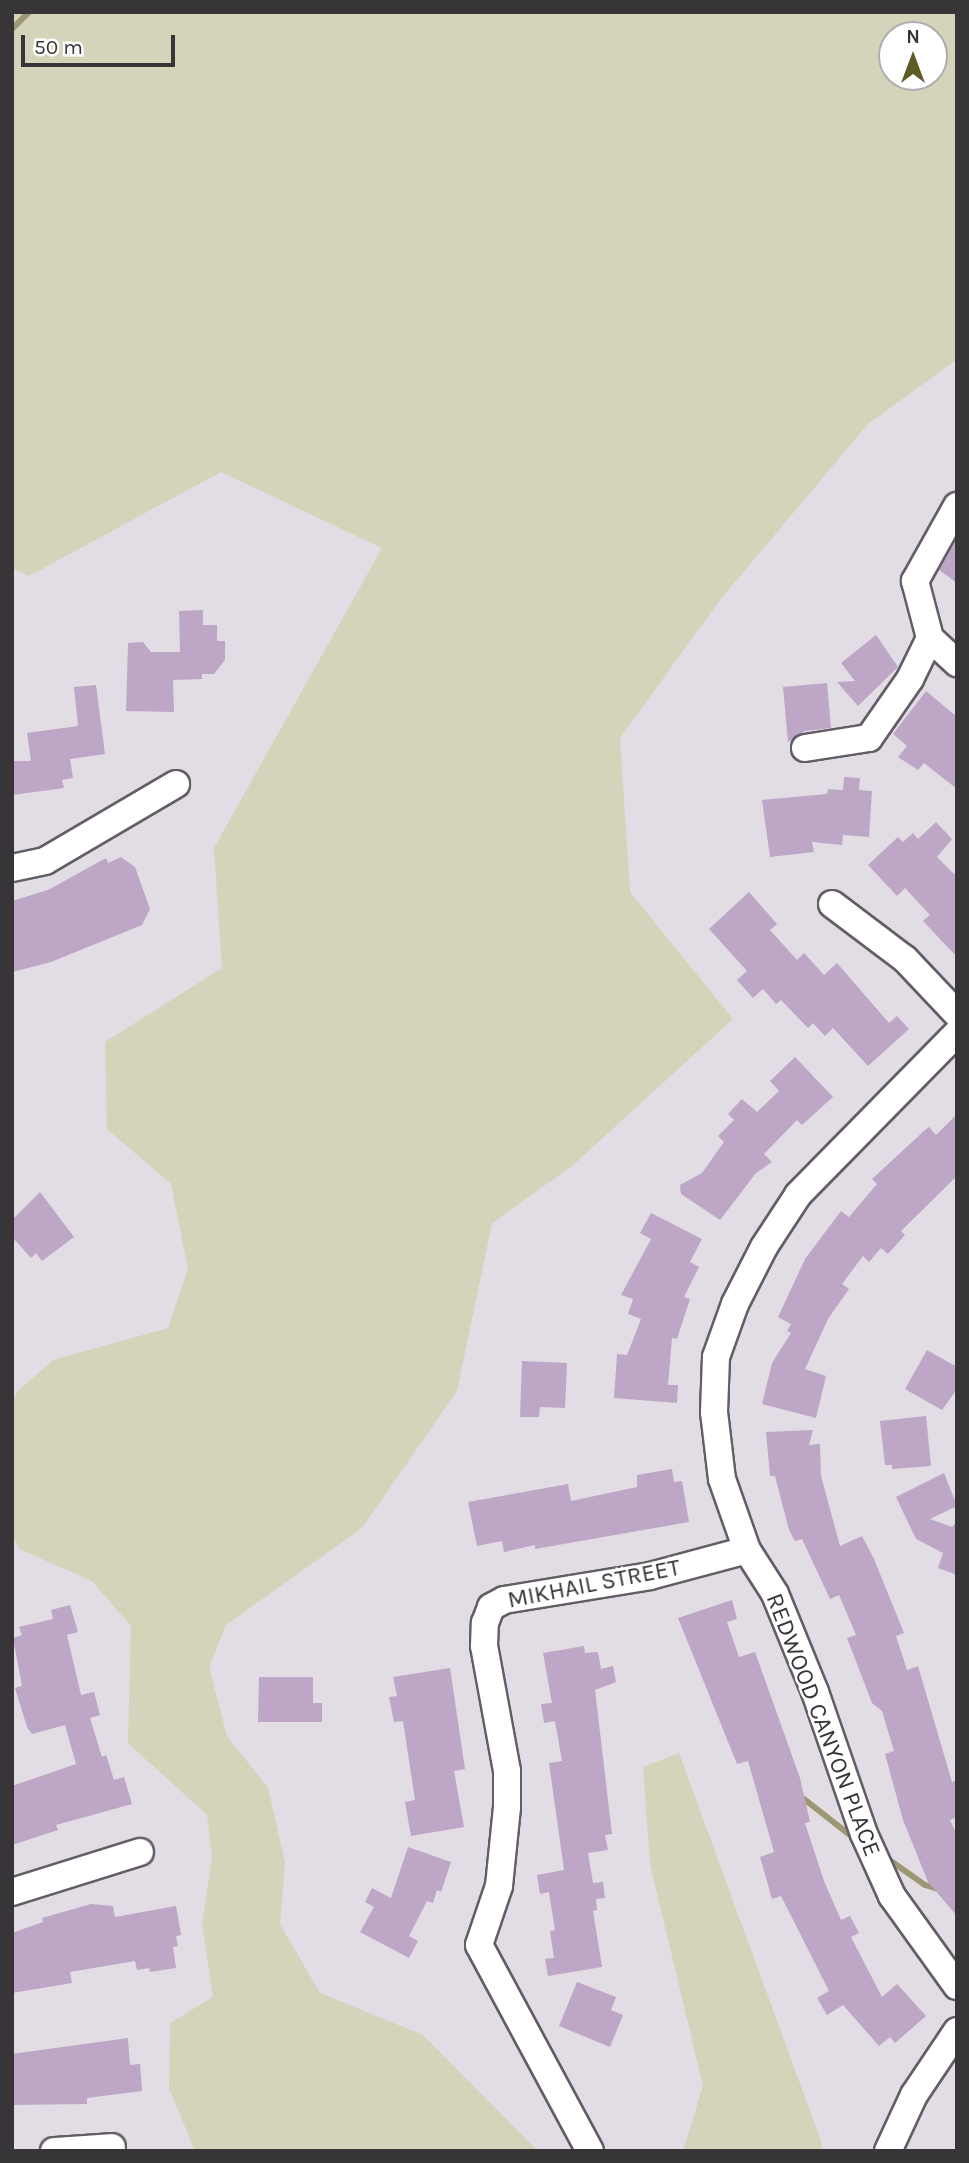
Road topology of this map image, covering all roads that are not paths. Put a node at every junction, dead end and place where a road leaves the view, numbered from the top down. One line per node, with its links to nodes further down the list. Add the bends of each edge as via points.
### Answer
1 (957, 506): 2 (street, via 915,581)
2 (930, 638): 3 (street); 4 (street, via 910,679 870,738)
3 (957, 663)
4 (805, 748)
5 (176, 784): 6 (street, via 45,862)
6 (12, 868)
7 (832, 904): 8 (street, via 905,959)
8 (957, 1014)
9 (957, 1034): 10 (street, REDWOOD CANYON PLACE, via 798,1195 735,1304 716,1357 714,1412 722,1479)
10 (747, 1550): 13 (street, REDWOOD CANYON PLACE, via 775,1594 892,1896); 17 (street, MIKHAIL STREET, via 650,1576 504,1600 491,1607 484,1646 500,1722 506,1807 499,1886 479,1945)
11 (140, 1852): 12 (street)
12 (12, 1892)
13 (957, 1986)
14 (957, 2031): 18 (street, via 914,2095)
15 (112, 2147): 16 (street)
16 (54, 2151)
17 (590, 2151)
18 (888, 2151)

